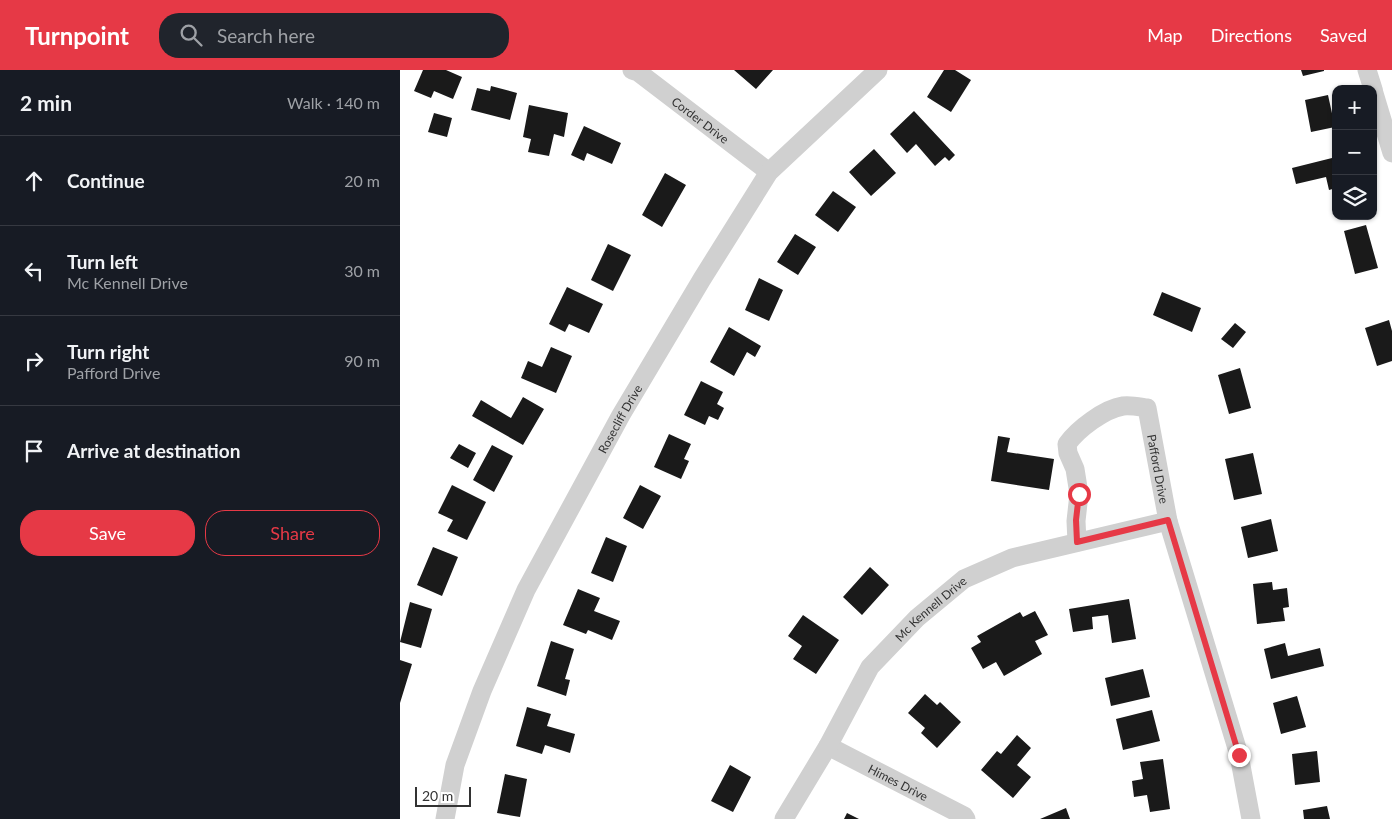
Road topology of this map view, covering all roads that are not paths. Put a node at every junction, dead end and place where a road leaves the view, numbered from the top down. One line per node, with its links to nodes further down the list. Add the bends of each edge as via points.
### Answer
1 (632, 70): 7 (street, Corder Drive)
2 (878, 70): 7 (street, Rosecliff Drive)
3 (1367, 70): 4 (street)
4 (1372, 85)
5 (1377, 102): 6 (street)
6 (1392, 153)
7 (769, 172): 11 (street, Rosecliff Drive, via 621,416 526,590 465,737)
8 (1168, 520): 9 (street, Mc Kennell Drive); 9 (street, Pafford Drive, via 1147,408 1123,406 1088,422 1067,444 1079,494); 14 (street, Pafford Drive, via 1239,755)
9 (1077, 542): 10 (street, Mc Kennell Drive, via 1012,558 964,579 917,618 870,666)
10 (828, 746): 12 (street, Mc Kennell Drive); 13 (street, Himes Drive)
11 (445, 819)
12 (784, 819)
13 (966, 819)
14 (1251, 819)

